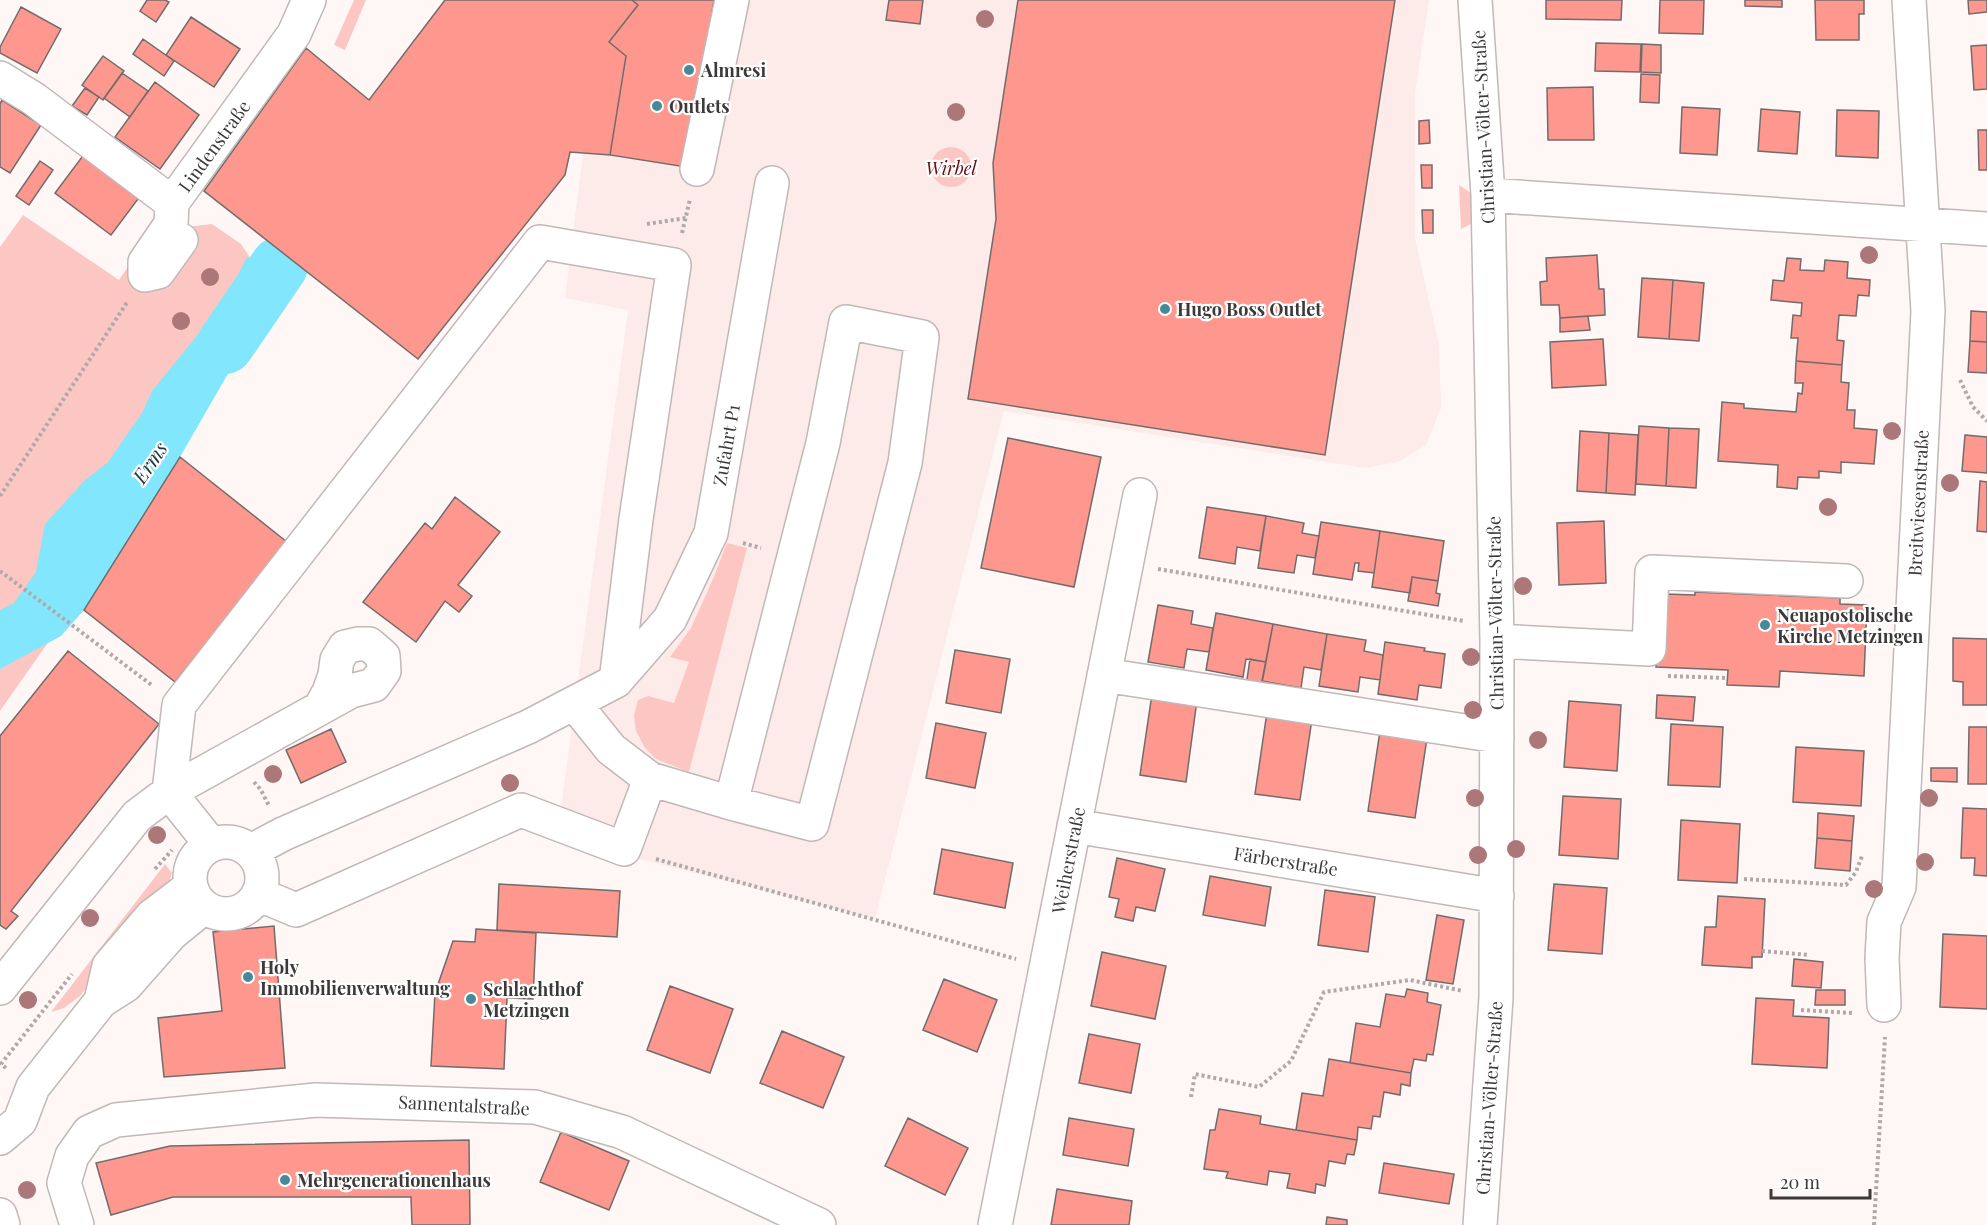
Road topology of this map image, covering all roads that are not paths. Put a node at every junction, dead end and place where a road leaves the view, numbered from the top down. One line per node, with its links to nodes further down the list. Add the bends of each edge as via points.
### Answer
1 (309, 0): 9 (street, Lindenstraße, via 294,34)
2 (732, 0): 6 (street)
3 (1476, 0): 8 (street, Christian-Völter-Straße)
4 (1909, 0): 10 (street, Breitwiesenstraße)
5 (0, 78): 9 (street, Lindenstraße, via 34,99)
6 (696, 169)
7 (772, 183): 17 (street, Zufahrt P1, via 711,533 670,619)
8 (1488, 195): 10 (street); 15 (street, Christian-Völter-Straße)
9 (172, 203): 12 (street, via 171,224 145,262 145,275 158,272)
10 (1923, 225): 11 (street); 31 (street, Breitwiesenstraße, via 1928,311 1899,886 1884,922 1882,958)
11 (1987, 229)
12 (181, 240)
13 (1140, 495): 16 (street, Weiherstraße)
14 (1846, 581): 15 (street, via 1652,572 1649,649)
15 (1497, 641): 20 (street, Christian-Völter-Straße)
16 (1104, 675): 20 (street); 24 (street, Weiherstraße)
17 (616, 681): 18 (street); 22 (street, via 674,265 540,242 179,705)
18 (574, 703): 21 (street, via 611,749); 26 (street)
19 (320, 708): 22 (street)
20 (1497, 736): 28 (street, Christian-Völter-Straße)
21 (650, 779): 23 (street); 27 (street, via 624,849 521,810 296,910)
22 (170, 792): 25 (street); 30 (street, via 137,816)
23 (731, 803): 23 (street, via 812,824 905,463 922,337 846,322 823,443)
24 (1074, 826): 28 (street, Färberstraße); 37 (street, Weiherstraße)
25 (210, 843): 26 (street, via 226,841); 29 (street, via 200,851 189,875)
26 (251, 851): 27 (street, via 262,878)
27 (258, 894): 29 (street, via 250,906 226,914 214,912)
28 (1497, 896): 38 (street, Christian-Völter-Straße, via 1496,998)
29 (197, 897): 32 (street, via 126,985 101,1000 33,1087 20,1120)
30 (0, 988)
31 (1871, 1008)
32 (0, 1138)
33 (0, 1215): 34 (street)
34 (3, 1225)
35 (77, 1225): 36 (street, Sannentalstraße, via 64,1184 72,1156 89,1132 116,1120 315,1100 535,1107 622,1132)
36 (819, 1225)
37 (995, 1225)
38 (1480, 1225)

